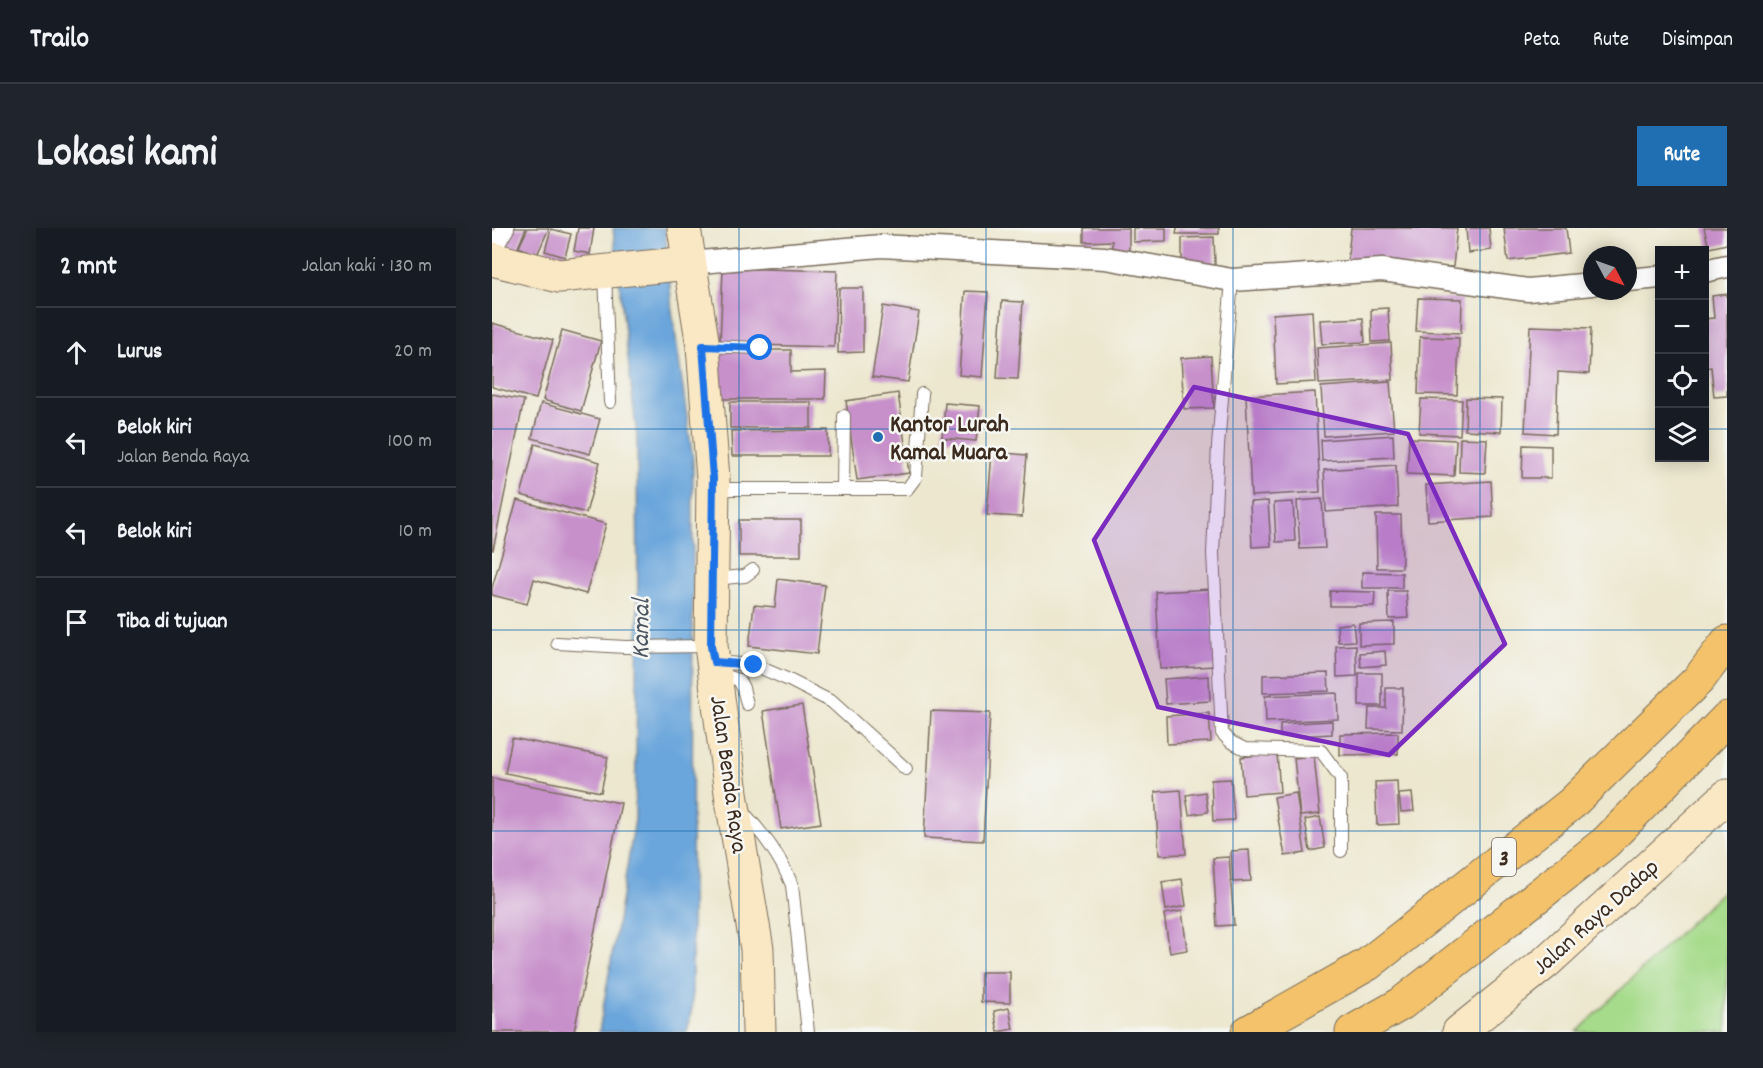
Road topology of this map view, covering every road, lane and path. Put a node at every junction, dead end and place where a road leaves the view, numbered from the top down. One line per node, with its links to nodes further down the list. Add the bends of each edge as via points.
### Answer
1 (505, 228): 3 (street)
2 (684, 228): 5 (main road, Jalan Benda Raya)
3 (492, 250)
4 (492, 259): 8 (main road, via 560,276)
5 (679, 264): 8 (main road); 11 (street, via 881,246 1105,258); 13 (main road, Jalan Benda Raya)
6 (1727, 266): 7 (street)
7 (1709, 270)
8 (611, 271): 16 (lane)
9 (1655, 277): 10 (street)
10 (1637, 279)
11 (1232, 280): 12 (street, via 1382,270 1528,290); 30 (lane, via 1213,553 1222,733 1245,749 1321,751 1341,778)
12 (1583, 285)
13 (703, 346): 14 (lane); 18 (main road, Jalan Benda Raya)
14 (760, 348)
15 (922, 394): 19 (lane, via 916,477 912,484 907,489)
16 (610, 402)
17 (844, 416): 19 (lane)
18 (712, 489): 19 (lane); 21 (main road, Jalan Benda Raya)
19 (843, 489)
20 (753, 570): 21 (lane, via 745,576)
21 (725, 578): 24 (main road, Jalan Benda Raya)
22 (1727, 642): 33 (highway, 3, via 1699,679 1571,804 1368,964)
23 (557, 643): 24 (lane, via 637,646)
24 (709, 657): 25 (lane, via 739,680); 27 (lane, via 754,665 832,702); 29 (main road, Jalan Benda Raya)
25 (747, 704)
26 (1727, 718): 34 (highway, 3, via 1606,842 1401,1004)
27 (906, 769)
28 (1727, 796): 35 (main road, Jalan Raya Dadap, via 1545,963)
29 (732, 800): 31 (main road, Jalan Benda Raya, via 757,949); 32 (lane, via 770,843 792,885)
30 (1341, 851)
31 (759, 1032)
32 (808, 1032)
33 (1248, 1032)
34 (1352, 1032)
35 (1459, 1032)

